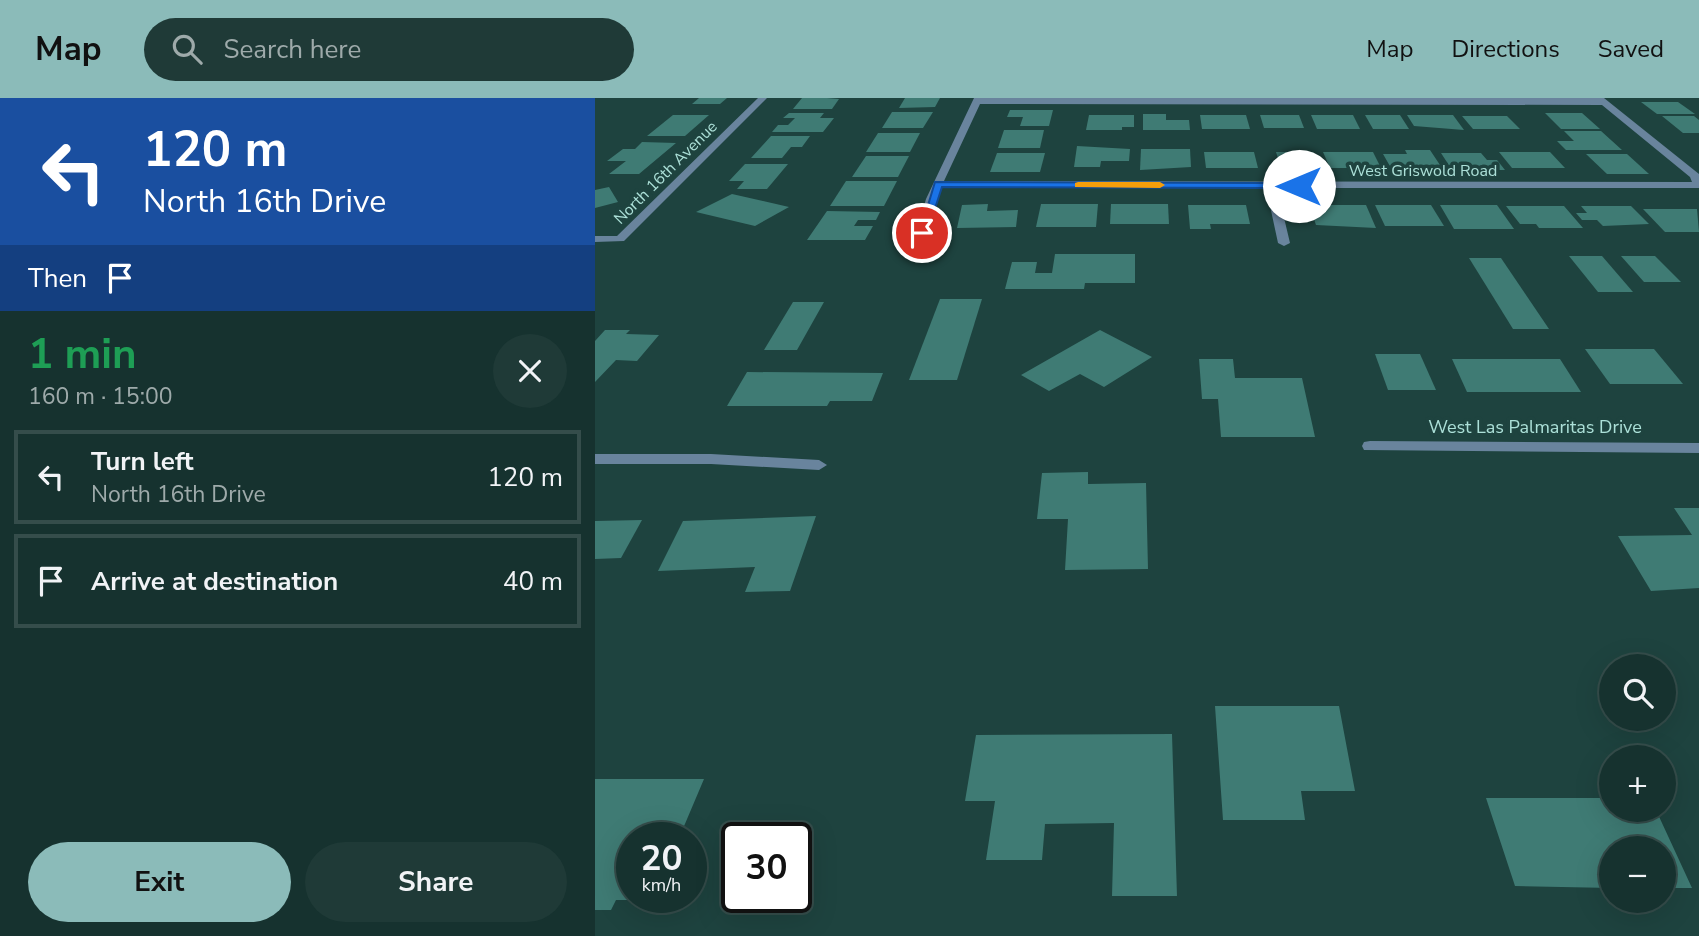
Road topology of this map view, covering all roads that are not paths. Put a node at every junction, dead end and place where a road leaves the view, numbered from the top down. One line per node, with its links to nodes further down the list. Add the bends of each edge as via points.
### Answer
1 (763, 98): 8 (street, North 16th Avenue, via 619,239)
2 (977, 100): 3 (street); 4 (street)
3 (1602, 100): 6 (street, via 1695,176)
4 (938, 184): 5 (street, West Griswold Road); 7 (street)
5 (1271, 185): 6 (street, West Griswold Road); 9 (street)
6 (1698, 185)
7 (922, 233)
8 (595, 239)
9 (1284, 243)
10 (1370, 446): 11 (street, West Las Palmaritas Drive)
11 (1699, 448)
12 (595, 459): 13 (street)
13 (819, 465)

